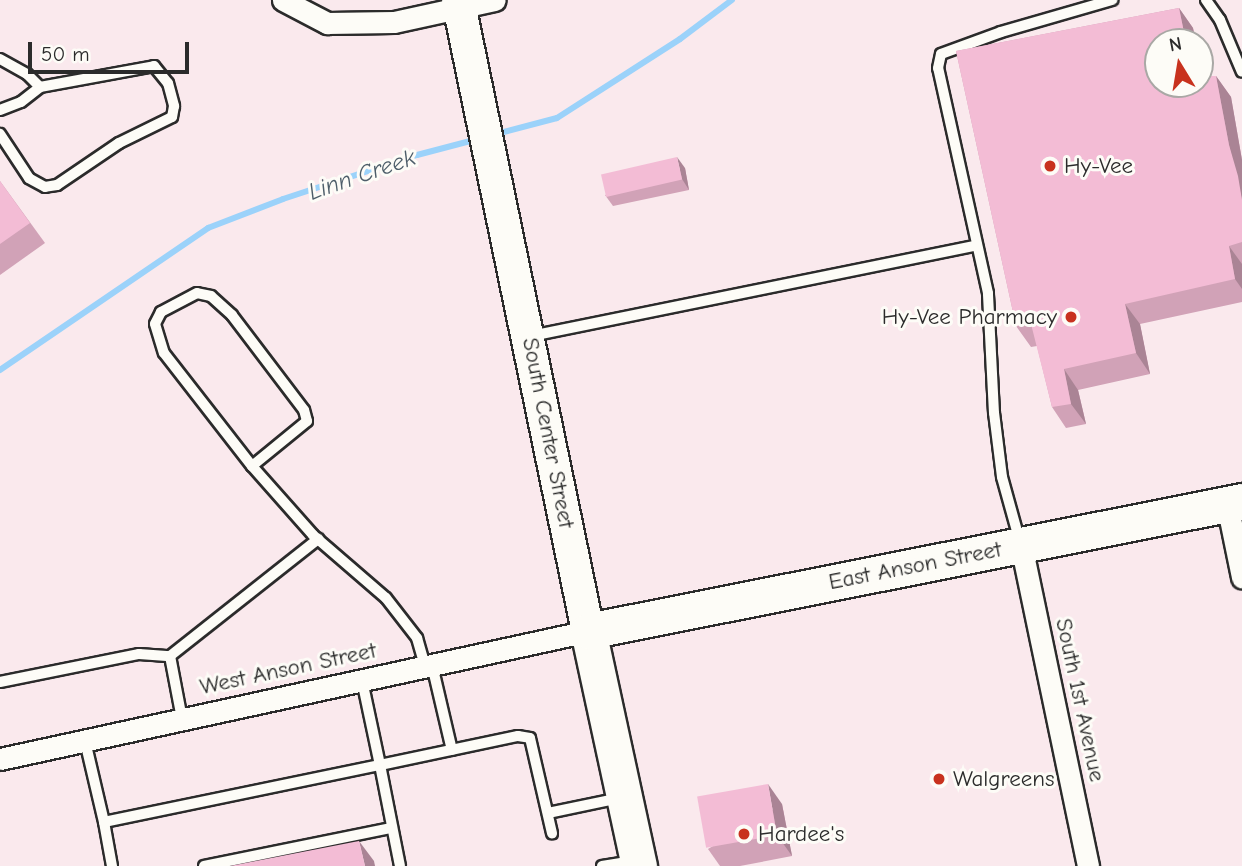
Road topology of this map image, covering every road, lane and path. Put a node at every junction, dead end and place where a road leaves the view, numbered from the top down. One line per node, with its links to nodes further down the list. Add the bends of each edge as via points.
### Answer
1 (283, 0): 5 (street, via 327,23 394,22)
2 (495, 0): 5 (street)
3 (1112, 0): 11 (lane, via 941,54 938,68)
4 (1206, 0): 7 (lane, via 1220,20)
5 (459, 5): 12 (main road, South Center Street)
6 (0, 59): 8 (lane)
7 (1242, 72)
8 (40, 87): 9 (lane, via 21,102); 10 (lane, via 154,66 168,83 172,117 119,143 57,186 45,187 29,178)
9 (0, 110)
10 (0, 134)
11 (977, 246): 12 (lane); 16 (lane, via 988,293 999,451)
12 (529, 336): 18 (main road, South Center Street)
13 (252, 466): 13 (lane, via 164,353 157,335 160,312 197,293 211,296 232,315 304,410 307,421); 15 (lane)
14 (1234, 502): 16 (main road, East Anson Street); 17 (street)
15 (318, 540): 19 (lane); 20 (lane, via 386,598 417,638)
16 (1021, 545): 18 (main road, East Anson Street); 38 (street, South 1st Avenue)
17 (1242, 577)
18 (588, 631): 20 (street, West Anson Street); 28 (main road, South Center Street)
19 (170, 656): 22 (lane, via 139,654); 23 (lane)
20 (429, 666): 21 (street, West Anson Street); 25 (lane)
21 (362, 680): 23 (street, West Anson Street); 27 (lane)
22 (0, 682)
23 (182, 719): 24 (street, West Anson Street)
24 (85, 741): 26 (street, West Anson Street); 30 (lane)
25 (452, 750): 27 (lane); 29 (lane, via 517,736 530,738)
26 (0, 759)
27 (380, 765): 30 (lane); 31 (lane)
28 (624, 797): 29 (lane); 33 (main road, South Center Street)
29 (548, 813): 32 (lane)
30 (104, 822): 34 (lane)
31 (390, 828): 35 (lane); 36 (lane)
32 (552, 833)
33 (639, 863): 37 (lane)
34 (112, 866)
35 (204, 866)
36 (400, 866)
37 (602, 866)
38 (1088, 866)

